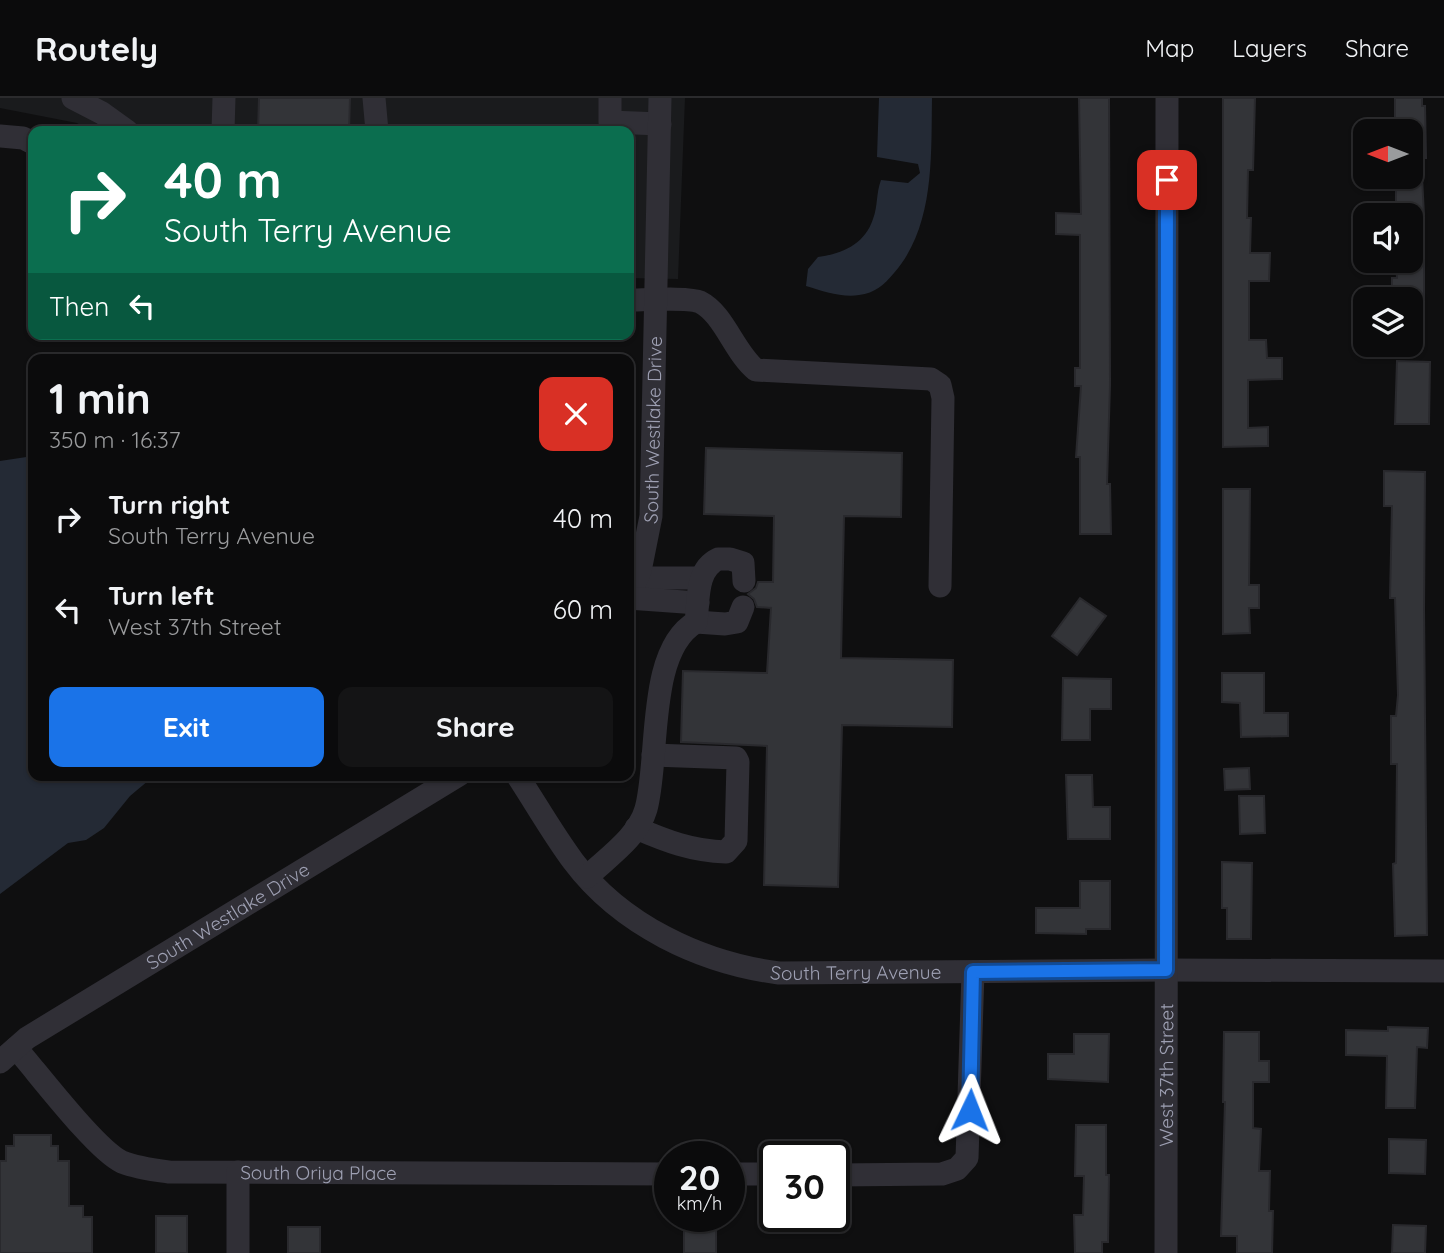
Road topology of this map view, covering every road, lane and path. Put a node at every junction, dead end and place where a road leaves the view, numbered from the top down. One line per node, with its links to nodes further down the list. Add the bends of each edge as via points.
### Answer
1 (73, 98): 8 (street)
2 (224, 98): 9 (street)
3 (374, 98): 10 (street)
4 (610, 98): 11 (street, via 610,122)
5 (660, 98): 7 (street, South Westlake Drive)
6 (1167, 98): 30 (street, West 37th Street)
7 (660, 124): 12 (street); 16 (street, South Westlake Drive)
8 (120, 126)
9 (223, 126)
10 (377, 126)
11 (621, 126)
12 (634, 126)
13 (0, 136): 14 (street)
14 (28, 140)
15 (634, 300): 16 (street)
16 (655, 300): 18 (street, South Westlake Drive, via 650,516); 20 (street, via 698,301 712,311 756,369 931,379 940,385)
17 (701, 578): 19 (street, via 712,562 730,558 743,562); 21 (street); 24 (street)
18 (634, 580)
19 (744, 581)
20 (940, 586)
21 (634, 591)
22 (634, 593): 24 (street)
23 (743, 607): 24 (street, via 733,624)
24 (697, 613): 25 (street, via 670,652)
25 (653, 755): 28 (street, via 646,810); 28 (street, via 736,758 736,841 726,852 704,851 672,844)
26 (449, 781): 33 (street, South Westlake Drive, via 27,1038)
27 (521, 781): 29 (street, South Terry Avenue)
28 (636, 828): 29 (street)
29 (587, 877): 32 (street, South Terry Avenue, via 661,936 749,969 779,973)
30 (1166, 970): 31 (street, South Terry Avenue); 32 (street, South Terry Avenue); 38 (street, West 37th Street)
31 (1444, 971)
32 (973, 972): 36 (street, via 967,1158 957,1169 942,1174)
33 (8, 1055): 34 (street, South Oriya Place, via 120,1161 169,1172)
34 (238, 1172): 35 (street, South Oriya Place); 37 (street)
35 (654, 1174)
36 (850, 1175)
37 (238, 1253)
38 (1166, 1253)

